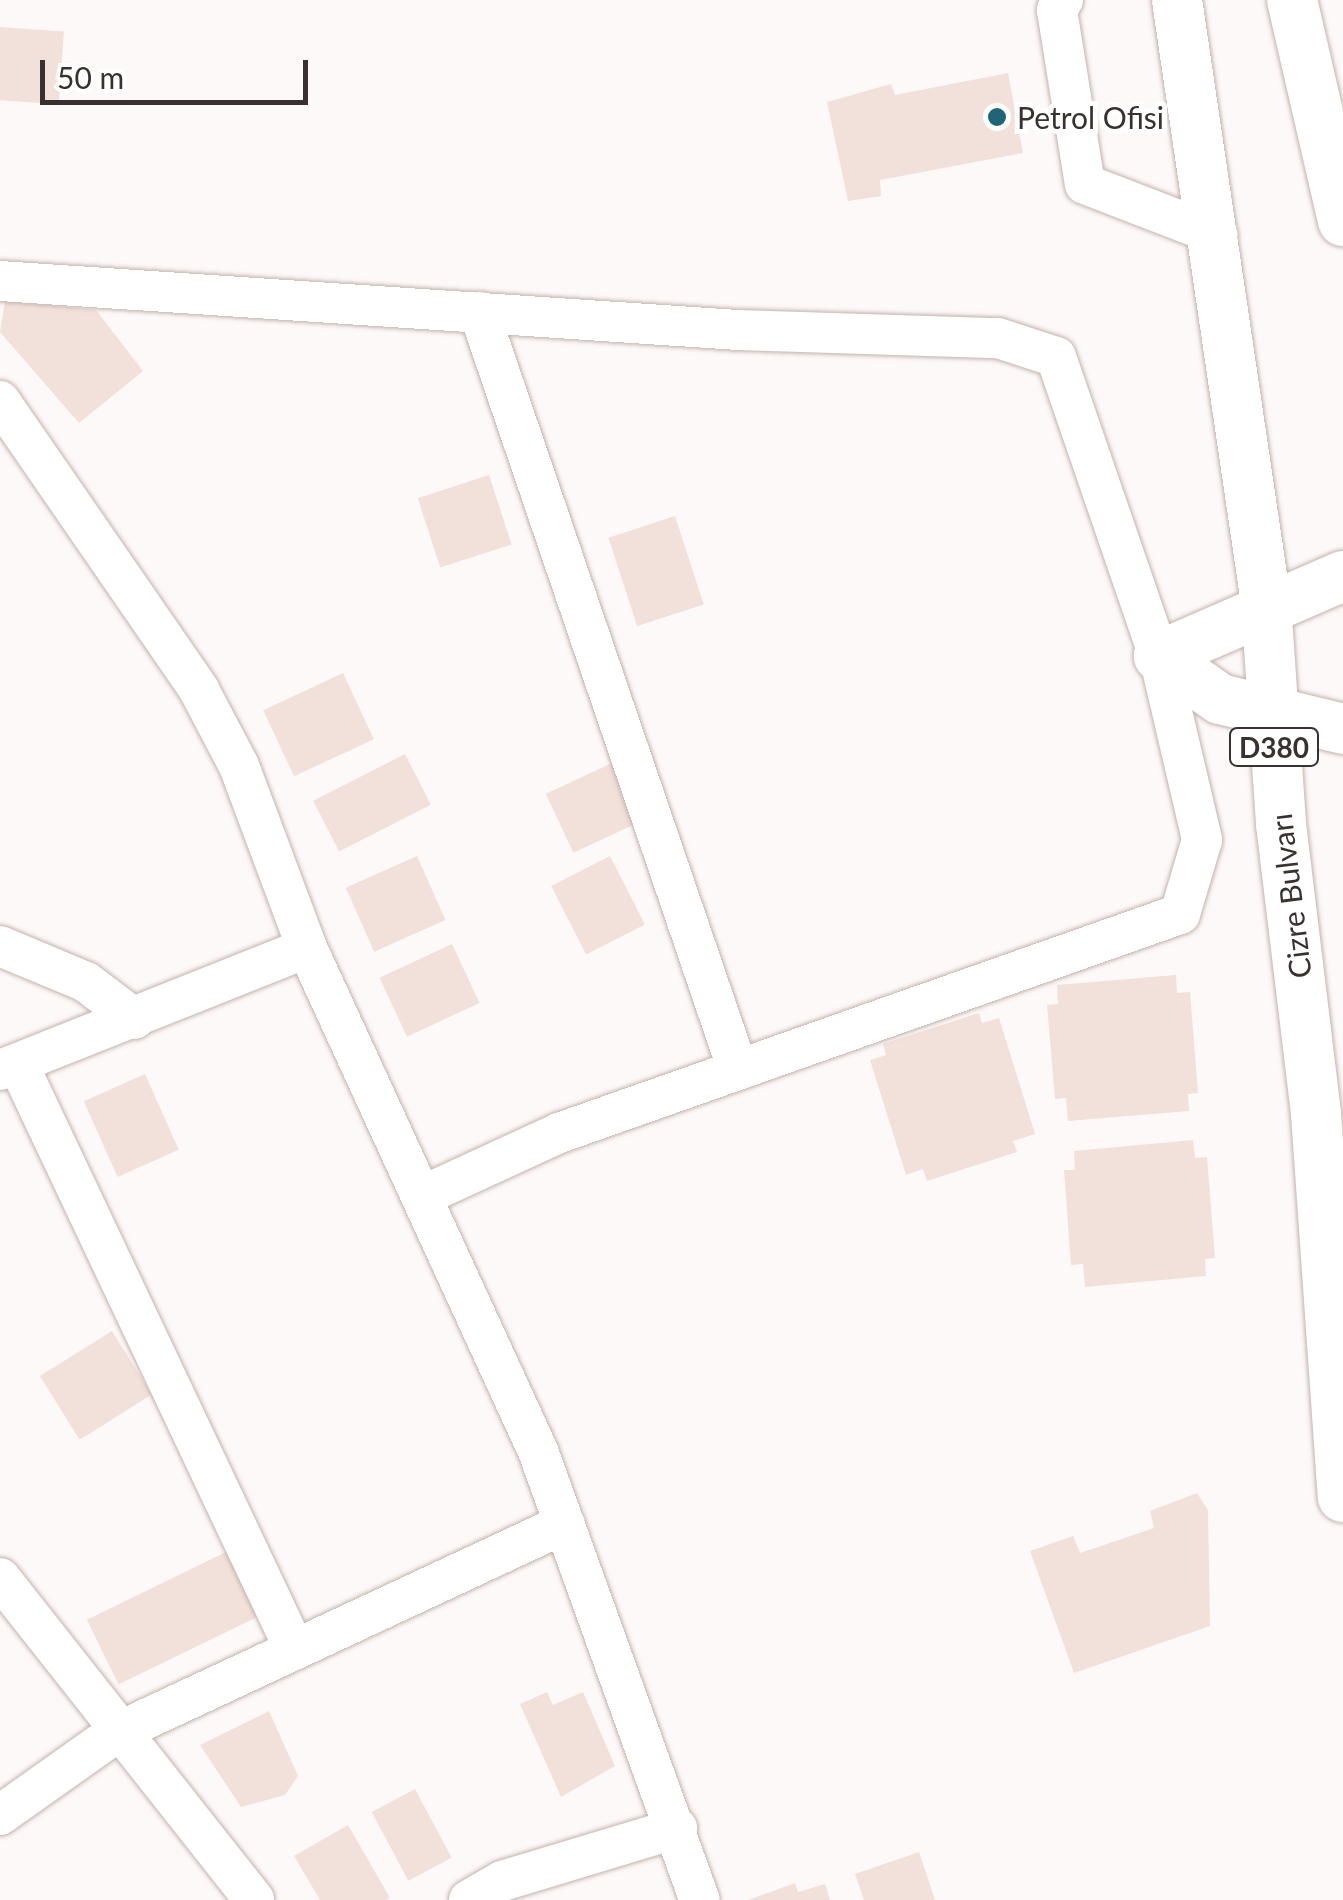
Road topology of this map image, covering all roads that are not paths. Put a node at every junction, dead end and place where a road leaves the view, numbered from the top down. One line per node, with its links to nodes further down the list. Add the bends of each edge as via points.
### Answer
1 (1063, 0): 6 (street, via 1057,10 1085,184)
2 (1178, 0): 6 (main road, Cizre Bulvarı / D380)
3 (1292, 0): 4 (main road)
4 (1334, 114): 5 (main road)
5 (1343, 221)
6 (1216, 235): 11 (main road, Cizre Bulvarı / D380)
7 (0, 281): 8 (street)
8 (479, 312): 12 (street, via 998,338 1056,357); 19 (street)
9 (0, 400): 16 (street, via 199,690 252,798)
10 (1343, 576): 11 (main road)
11 (1266, 603): 12 (main road); 13 (main road, Cizre Bulvarı / D380)
12 (1159, 656): 13 (main road, via 1220,699); 19 (street, via 1202,840 1180,914)
13 (1272, 716): 14 (main road); 21 (main road, Cizre Bulvarı / D380, via 1316,1114)
14 (1343, 729)
15 (0, 946): 17 (street, via 86,982)
16 (307, 948): 17 (street); 20 (street)
17 (135, 1018): 18 (street)
18 (9, 1067): 24 (street)
19 (738, 1070): 20 (street, via 474,1167)
20 (424, 1196): 22 (street)
21 (1343, 1498)
22 (565, 1524): 24 (street); 27 (street)
23 (0, 1578): 25 (street)
24 (294, 1646): 25 (street)
25 (116, 1733): 26 (street); 28 (street)
26 (0, 1815)
27 (676, 1828): 29 (street, via 502,1881); 30 (street)
28 (254, 1900)
29 (469, 1900)
30 (700, 1900)

